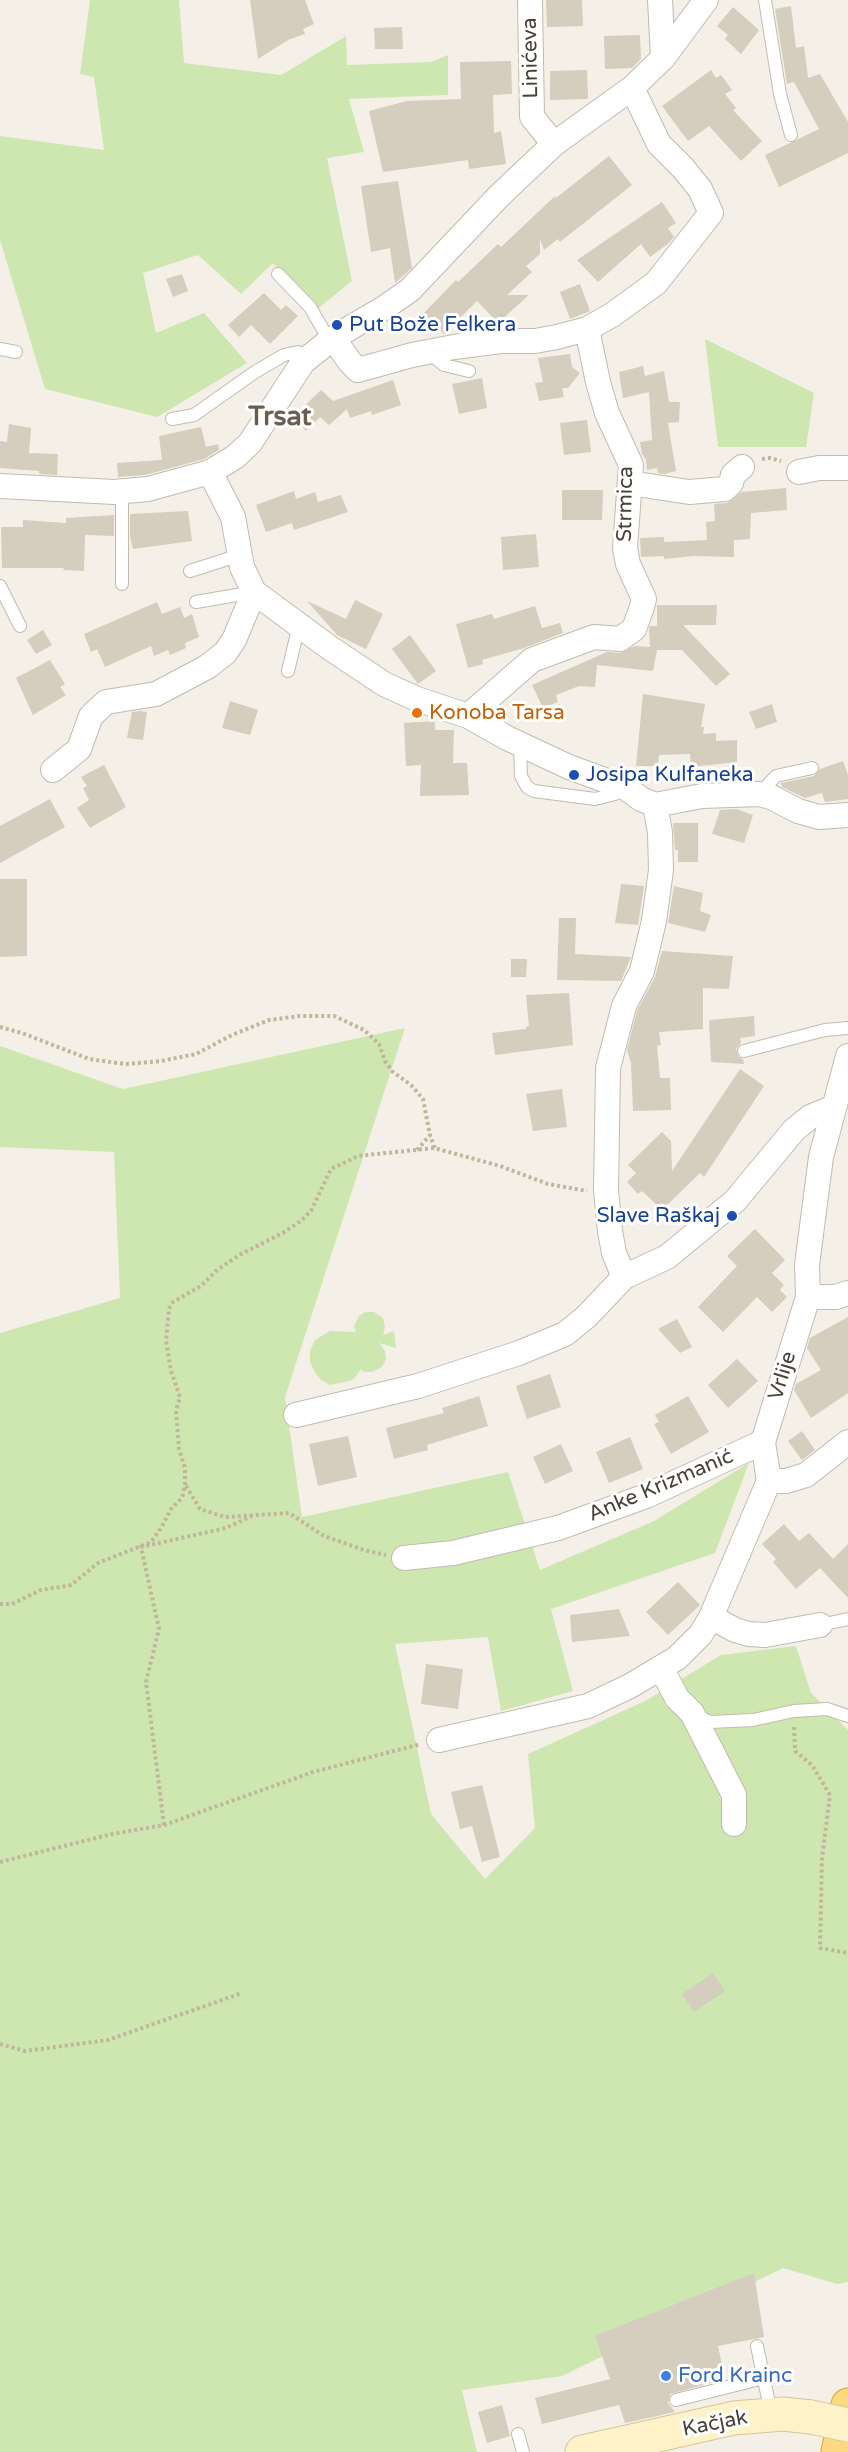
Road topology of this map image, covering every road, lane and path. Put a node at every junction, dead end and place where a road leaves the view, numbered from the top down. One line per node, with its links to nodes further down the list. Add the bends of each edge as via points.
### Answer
1 (530, 0): 8 (street, Linićeva, via 532,117)
2 (660, 0): 5 (street)
3 (706, 0): 5 (street)
4 (765, 0): 7 (lane, via 780,94)
5 (663, 58): 6 (street)
6 (632, 88): 8 (street); 10 (street, via 659,144 700,189 711,213 656,283)
7 (791, 135)
8 (554, 144): 11 (street, via 410,290)
9 (278, 274): 11 (lane, via 310,308)
10 (587, 329): 14 (street, via 535,341 501,341); 22 (street, Strmica, via 607,413 631,465)
11 (331, 339): 14 (street, via 358,370); 15 (street)
12 (0, 349): 13 (lane)
13 (16, 352)
14 (428, 352): 16 (lane, via 444,365)
15 (308, 357): 17 (lane, via 298,352 284,355 194,415); 20 (street, via 250,443)
16 (469, 371)
17 (172, 419)
18 (742, 467): 21 (path, via 770,458 786,462); 22 (street, via 725,489 689,492)
19 (848, 468): 21 (street)
20 (210, 472): 24 (street, via 148,489); 25 (street, via 233,517)
21 (799, 472)
22 (630, 483): 34 (street, Strmica, via 625,548 644,599 634,629 620,639 594,637 532,660)
23 (0, 486): 24 (street)
24 (122, 491): 27 (lane)
25 (240, 555): 26 (lane); 29 (street)
26 (190, 571)
27 (122, 584)
28 (0, 586): 32 (lane)
29 (254, 592): 30 (lane); 31 (street); 37 (street, via 225,653 156,694 106,702 91,716 79,749)
30 (196, 602)
31 (298, 625): 33 (lane); 34 (street, via 384,684)
32 (20, 627)
33 (288, 671)
34 (468, 716): 35 (street)
35 (520, 743): 38 (street); 38 (lane, via 521,776 526,787 534,791 595,799)
36 (812, 768): 39 (lane, via 776,776)
37 (53, 770)
38 (626, 788): 40 (street)
39 (759, 794): 40 (street, via 702,796); 41 (street, via 819,817)
40 (656, 806): 50 (street, via 660,870 654,921 642,971 624,1006 608,1068)
41 (848, 815)
42 (0, 1027): 47 (path, via 89,1059 124,1064 196,1054 269,1020 334,1016 364,1030 379,1044 393,1072 423,1099)
43 (848, 1028): 44 (lane, via 825,1030)
44 (744, 1051)
45 (848, 1056): 46 (street, Vrlije)
46 (834, 1107): 51 (street, via 810,1117 794,1130 735,1201 667,1257); 53 (street, Vrlije, via 821,1157 807,1265)
47 (430, 1135): 48 (path); 49 (path)
48 (435, 1149): 49 (path); 50 (path, via 548,1184)
49 (417, 1150): 58 (path, via 358,1156 339,1163 331,1169 311,1211 302,1220 241,1254 194,1291 172,1302 166,1321 166,1341 180,1397 176,1411)
50 (606, 1191): 51 (street, via 614,1253)
51 (624, 1277): 54 (street, via 565,1334 418,1386)
52 (848, 1293): 53 (street)
53 (808, 1297): 55 (street, Vrlije)
54 (296, 1414)
55 (763, 1442): 57 (street, Vrlije); 61 (street, Anke Krizmanić, via 646,1496 558,1528 453,1552)
56 (848, 1443): 57 (street, via 806,1475 786,1481)
57 (769, 1480): 63 (street)
58 (185, 1485): 59 (path, via 200,1509 225,1517); 60 (path, via 182,1498 161,1528 151,1542)
59 (252, 1516): 60 (path, via 226,1528); 61 (path, via 289,1513 324,1536 364,1551)
60 (141, 1547): 62 (path, via 98,1563 71,1585 41,1590 12,1604); 72 (path, via 159,1629 146,1682)
61 (404, 1558)
62 (0, 1604)
63 (711, 1617): 65 (street, via 749,1634 765,1635); 66 (street, via 701,1634)
64 (848, 1619): 65 (lane)
65 (820, 1625)
66 (661, 1668): 68 (street, via 677,1698); 70 (street, via 588,1706)
67 (794, 1711): 68 (lane, via 753,1720 710,1722); 69 (lane, via 827,1709); 74 (path, via 795,1751 812,1765 830,1795 822,1858 820,1948)
68 (692, 1713): 71 (street, via 734,1796)
69 (848, 1716)
70 (439, 1740): 72 (path, via 313,1772)
71 (734, 1824)
72 (164, 1825): 73 (path)
73 (0, 1862)
74 (848, 1953)
75 (242, 1993): 76 (path, via 108,2040 25,2051)
76 (0, 2044)
77 (758, 2346): 78 (lane)
78 (764, 2378): 79 (lane); 81 (lane)
79 (676, 2400)
80 (848, 2405): 83 (highway)
81 (771, 2415): 83 (main road, Kačjak, bridge, via 811,2417); 84 (main road, Kačjak, via 734,2418)
82 (518, 2434): 85 (lane)
83 (840, 2445)
84 (615, 2448): 86 (main road, Kačjak)
85 (523, 2452)
86 (582, 2452)

